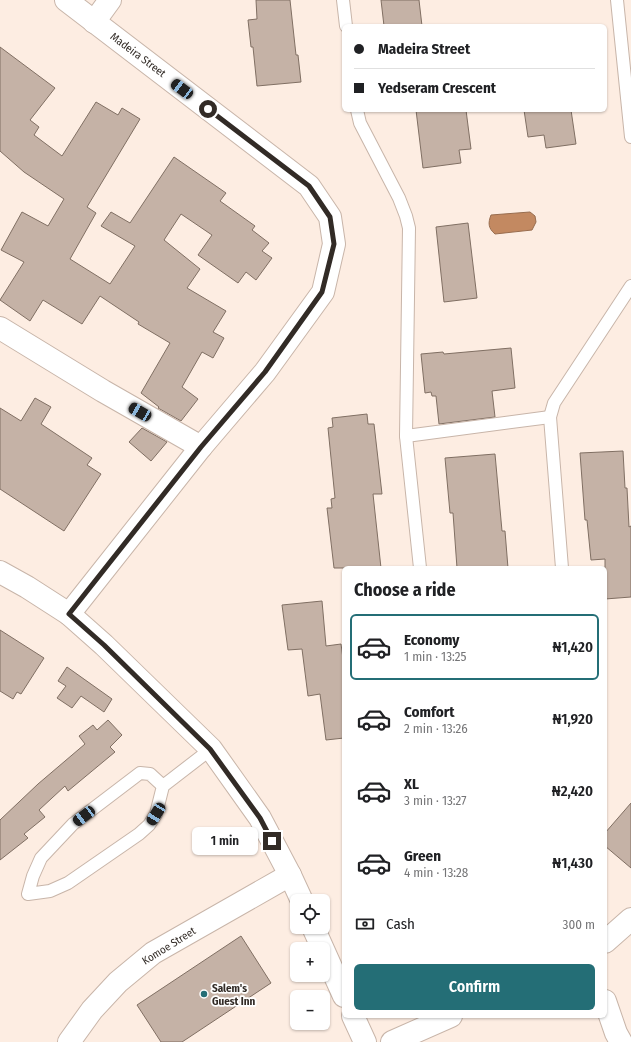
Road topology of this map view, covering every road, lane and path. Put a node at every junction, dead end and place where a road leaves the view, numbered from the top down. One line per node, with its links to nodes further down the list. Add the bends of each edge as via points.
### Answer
1 (66, 0): 5 (street, Madeira Street)
2 (110, 0): 5 (street)
3 (344, 0): 6 (lane)
4 (617, 0): 8 (lane)
5 (94, 22): 13 (street, Madeira Street, via 309,186 330,217 334,244 322,292 265,372)
6 (346, 24)
7 (357, 112): 12 (lane, via 360,123 399,198 409,228)
8 (631, 137)
9 (631, 286): 11 (lane, via 554,403)
10 (0, 328): 13 (street)
11 (550, 417): 12 (lane); 15 (lane)
12 (406, 436): 14 (lane)
13 (201, 447): 17 (street, Madeira Street)
14 (420, 566)
15 (562, 566)
16 (0, 572): 17 (street)
17 (69, 614): 18 (street)
18 (210, 749): 19 (lane); 20 (street, via 260,818)
19 (163, 786): 19 (lane, via 156,814 139,834 68,883 50,892 28,894 41,858 73,824 140,773 150,774)
20 (290, 875): 21 (street); 29 (street, Komoe Street, via 153,953 118,982 92,1010)
21 (299, 894)
22 (631, 919): 24 (street)
23 (317, 934): 25 (street)
24 (607, 940)
25 (342, 991)
26 (607, 1007): 32 (street)
27 (354, 1018): 30 (street)
28 (446, 1018): 31 (street)
29 (69, 1042)
30 (365, 1042)
31 (392, 1042)
32 (621, 1042)

